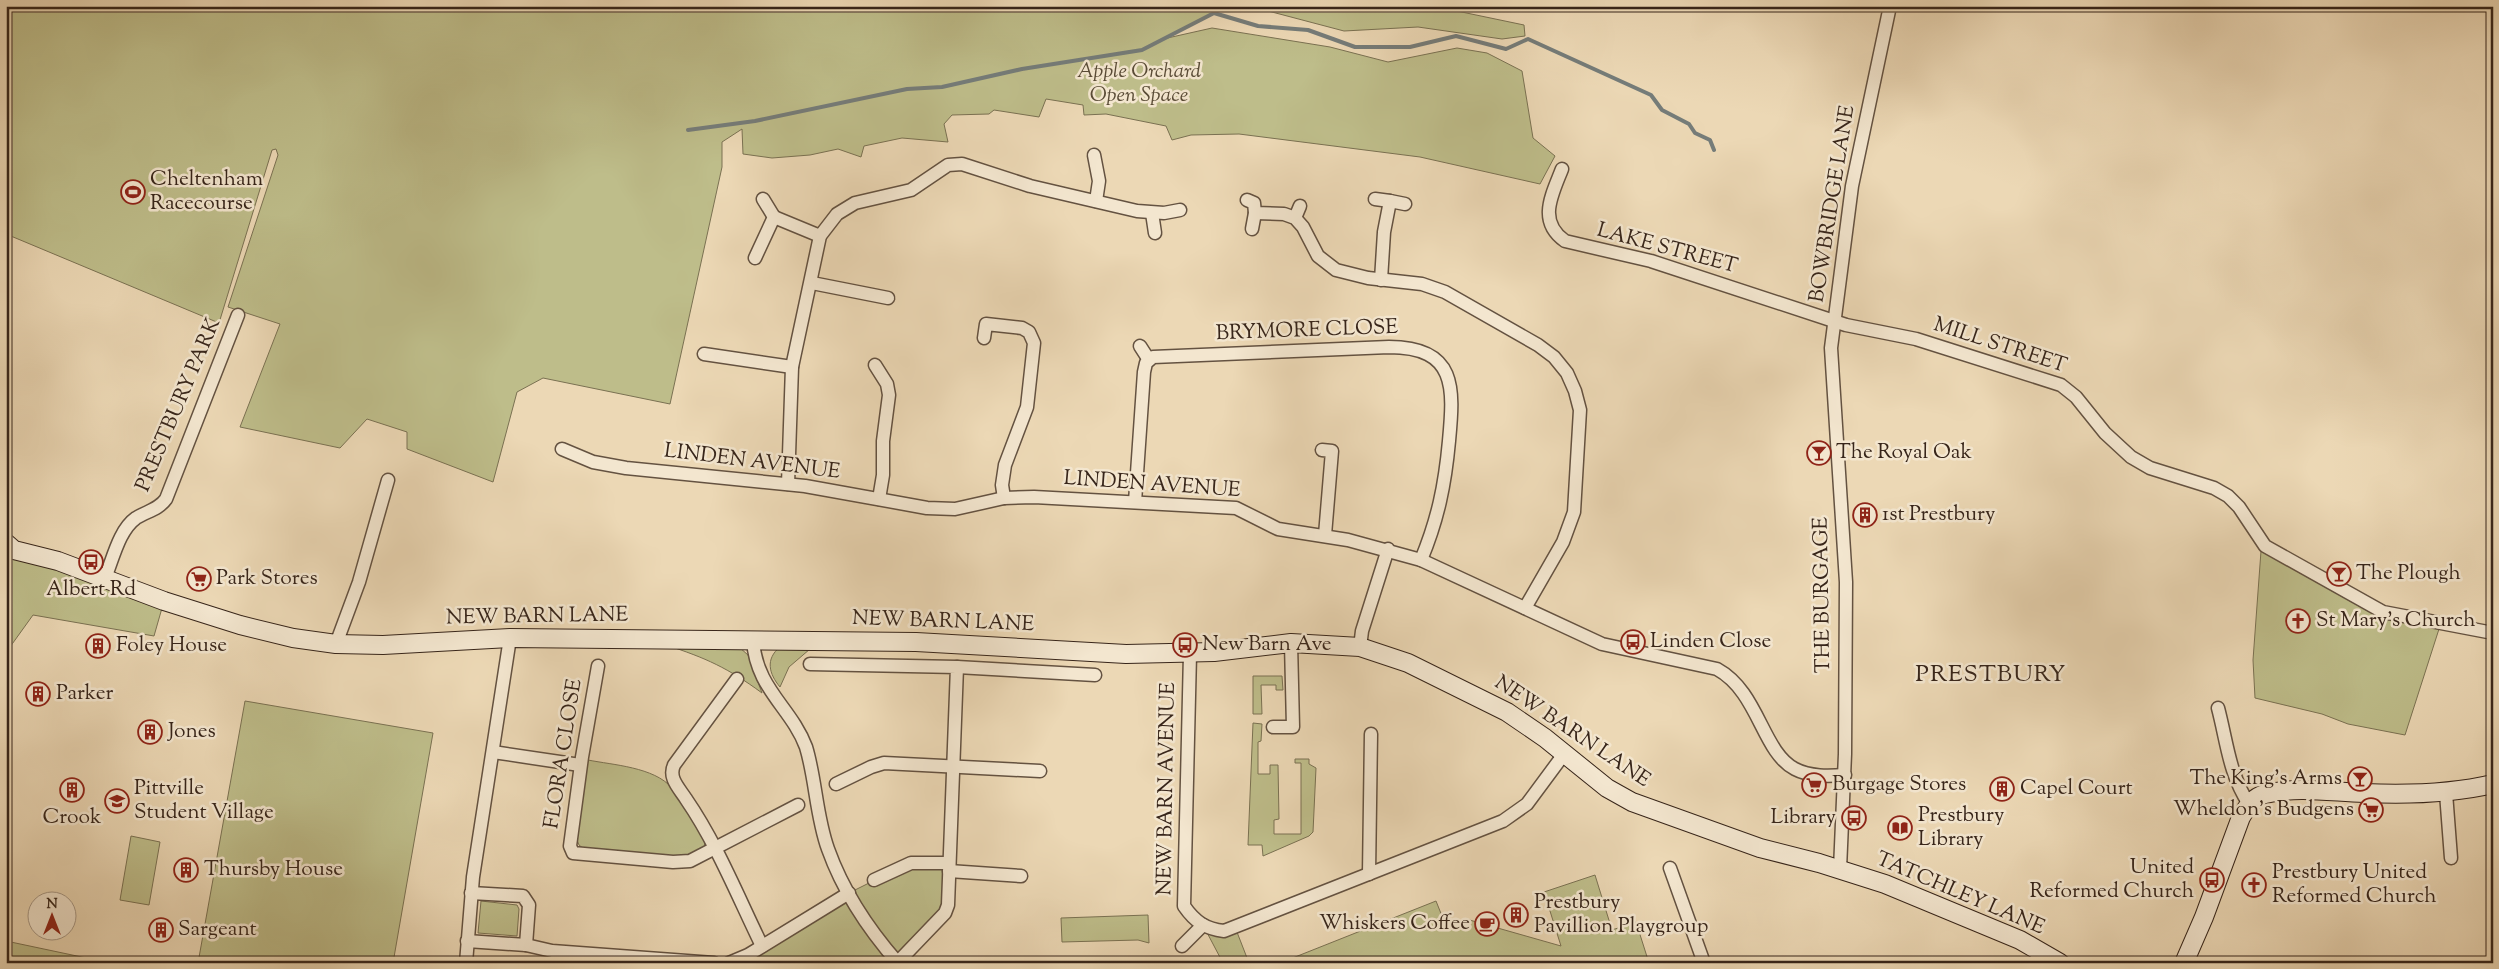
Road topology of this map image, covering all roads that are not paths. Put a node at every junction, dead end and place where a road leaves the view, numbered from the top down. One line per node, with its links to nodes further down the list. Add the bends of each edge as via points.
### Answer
1 (1890, 6): 24 (street, BOWBRIDGE LANE, via 1852,186)
2 (1094, 155): 7 (street, via 1099,181)
3 (1562, 169): 24 (street, LAKE STREET, via 1549,200 1548,214 1555,232 1565,242 1651,261)
4 (763, 199): 14 (street)
5 (1376, 199): 8 (street)
6 (1247, 200): 13 (street, via 1254,204)
7 (1096, 201): 12 (street); 18 (street, via 955,164 910,190 845,208 830,220)
8 (1390, 201): 9 (street); 20 (street)
9 (1404, 204)
10 (1300, 206): 15 (street)
11 (1180, 210): 12 (street)
12 (1152, 213): 17 (street)
13 (1256, 213): 15 (street, via 1284,214); 16 (street)
14 (774, 218): 18 (street); 19 (street)
15 (1295, 218): 20 (street, via 1318,256 1329,266 1356,276)
16 (1252, 229)
17 (1155, 233)
18 (820, 236): 21 (street)
19 (755, 258)
20 (1381, 280): 43 (street, via 1434,287 1488,315 1546,350 1572,382 1580,410 1574,512 1563,542)
21 (812, 283): 22 (street); 30 (street)
22 (888, 298)
23 (238, 315): 42 (street, PRESTBURY PARK, via 166,499 127,528)
24 (1835, 320): 44 (street, MILL STREET, via 1916,339 2061,385 2076,397 2104,433 2131,457 2150,468 2214,488 2228,496 2266,546 2383,612); 64 (street, THE BURGAGE, via 1831,348 1832,382 1846,582)
25 (984, 338): 35 (street, via 986,324 1026,330 1034,343 1027,407 1003,475)
26 (1140, 346): 28 (street)
27 (704, 354): 30 (street)
28 (1149, 360): 37 (street, via 1144,368); 41 (street, BRYMORE CLOSE, via 1158,355 1389,347 1415,349 1432,357 1448,378 1452,403 1444,493)
29 (875, 365): 36 (street, via 887,384 889,395)
30 (792, 367): 34 (street)
31 (562, 450): 34 (street, LINDEN AVENUE, via 593,462 626,468)
32 (1332, 451): 38 (street)
33 (388, 480): 47 (street, via 359,582)
34 (788, 484): 36 (street, LINDEN AVENUE)
35 (1004, 498): 36 (street, LINDEN AVENUE, via 947,510); 37 (street, LINDEN AVENUE)
36 (879, 499)
37 (1135, 502): 38 (street, LINDEN AVENUE, via 1236,508 1278,529)
38 (1325, 536): 39 (street, LINDEN AVENUE)
39 (1388, 549): 41 (street, LINDEN AVENUE); 49 (street)
40 (9, 551): 42 (main road, NEW BARN LANE)
41 (1421, 560): 43 (street, LINDEN AVENUE)
42 (105, 578): 47 (main road, NEW BARN LANE, via 164,601 258,630)
43 (1525, 608): 64 (street, LINDEN AVENUE, via 1614,647 1717,669 1743,691 1779,754 1789,765 1808,774)
44 (2493, 633)
45 (510, 638): 46 (main road, NEW BARN LANE); 47 (main road, NEW BARN LANE, via 383,645); 59 (street)
46 (753, 640): 50 (main road, NEW BARN LANE, via 972,643 1115,654); 79 (street, via 762,677 802,736 828,849)
47 (336, 644)
48 (1291, 644): 49 (main road, NEW BARN LANE); 50 (main road, NEW BARN LANE); 57 (street, via 1293,727)
49 (1360, 647): 60 (main road, NEW BARN LANE, via 1408,663 1489,702)
50 (1190, 654): 80 (street, NEW BARN AVENUE, via 1184,906)
51 (810, 664): 53 (street)
52 (598, 666): 61 (street, FLORA CLOSE)
53 (957, 667): 54 (street); 62 (street)
54 (1095, 675)
55 (737, 679): 70 (street, via 672,770 674,780)
56 (2218, 708): 69 (street, via 2227,757 2239,789)
57 (1273, 727)
58 (1371, 734): 75 (street)
59 (493, 752): 61 (street); 78 (street)
60 (1564, 754): 74 (main road, NEW BARN LANE, via 1607,788 1632,802 1760,848); 75 (street, via 1532,797 1512,816)
61 (580, 765): 70 (street, FLORA CLOSE, via 570,846 573,853 679,863)
62 (954, 767): 63 (street); 65 (street, via 884,763); 72 (street)
63 (1040, 771)
64 (1845, 776): 74 (street, THE BURGAGE)
65 (836, 784)
66 (2493, 784): 67 (main road)
67 (2446, 793): 69 (main road, via 2282,791 2260,796); 71 (street)
68 (798, 804): 70 (street)
69 (2249, 804): 91 (main road)
70 (715, 850): 83 (street)
71 (2450, 858)
72 (949, 867): 76 (street); 77 (street, via 911,863); 85 (street, via 945,912)
73 (1670, 868): 89 (street)
74 (1840, 869): 90 (main road, TATCHLEY LANE, via 1984,924)
75 (1369, 874): 80 (street, NEW BARN AVENUE, via 1224,932)
76 (1021, 876)
77 (874, 880)
78 (471, 893): 81 (street); 82 (street, via 526,898 529,904)
79 (849, 893): 83 (street); 85 (street, via 884,947)
80 (1203, 925): 84 (street)
81 (467, 941): 82 (street); 86 (street)
82 (526, 945): 87 (street, via 552,951)
83 (762, 946): 88 (street)
84 (1182, 946)
85 (898, 962)
86 (466, 963)
87 (714, 963)
88 (729, 963)
89 (1704, 963)
90 (2060, 963)
91 (2184, 963)

